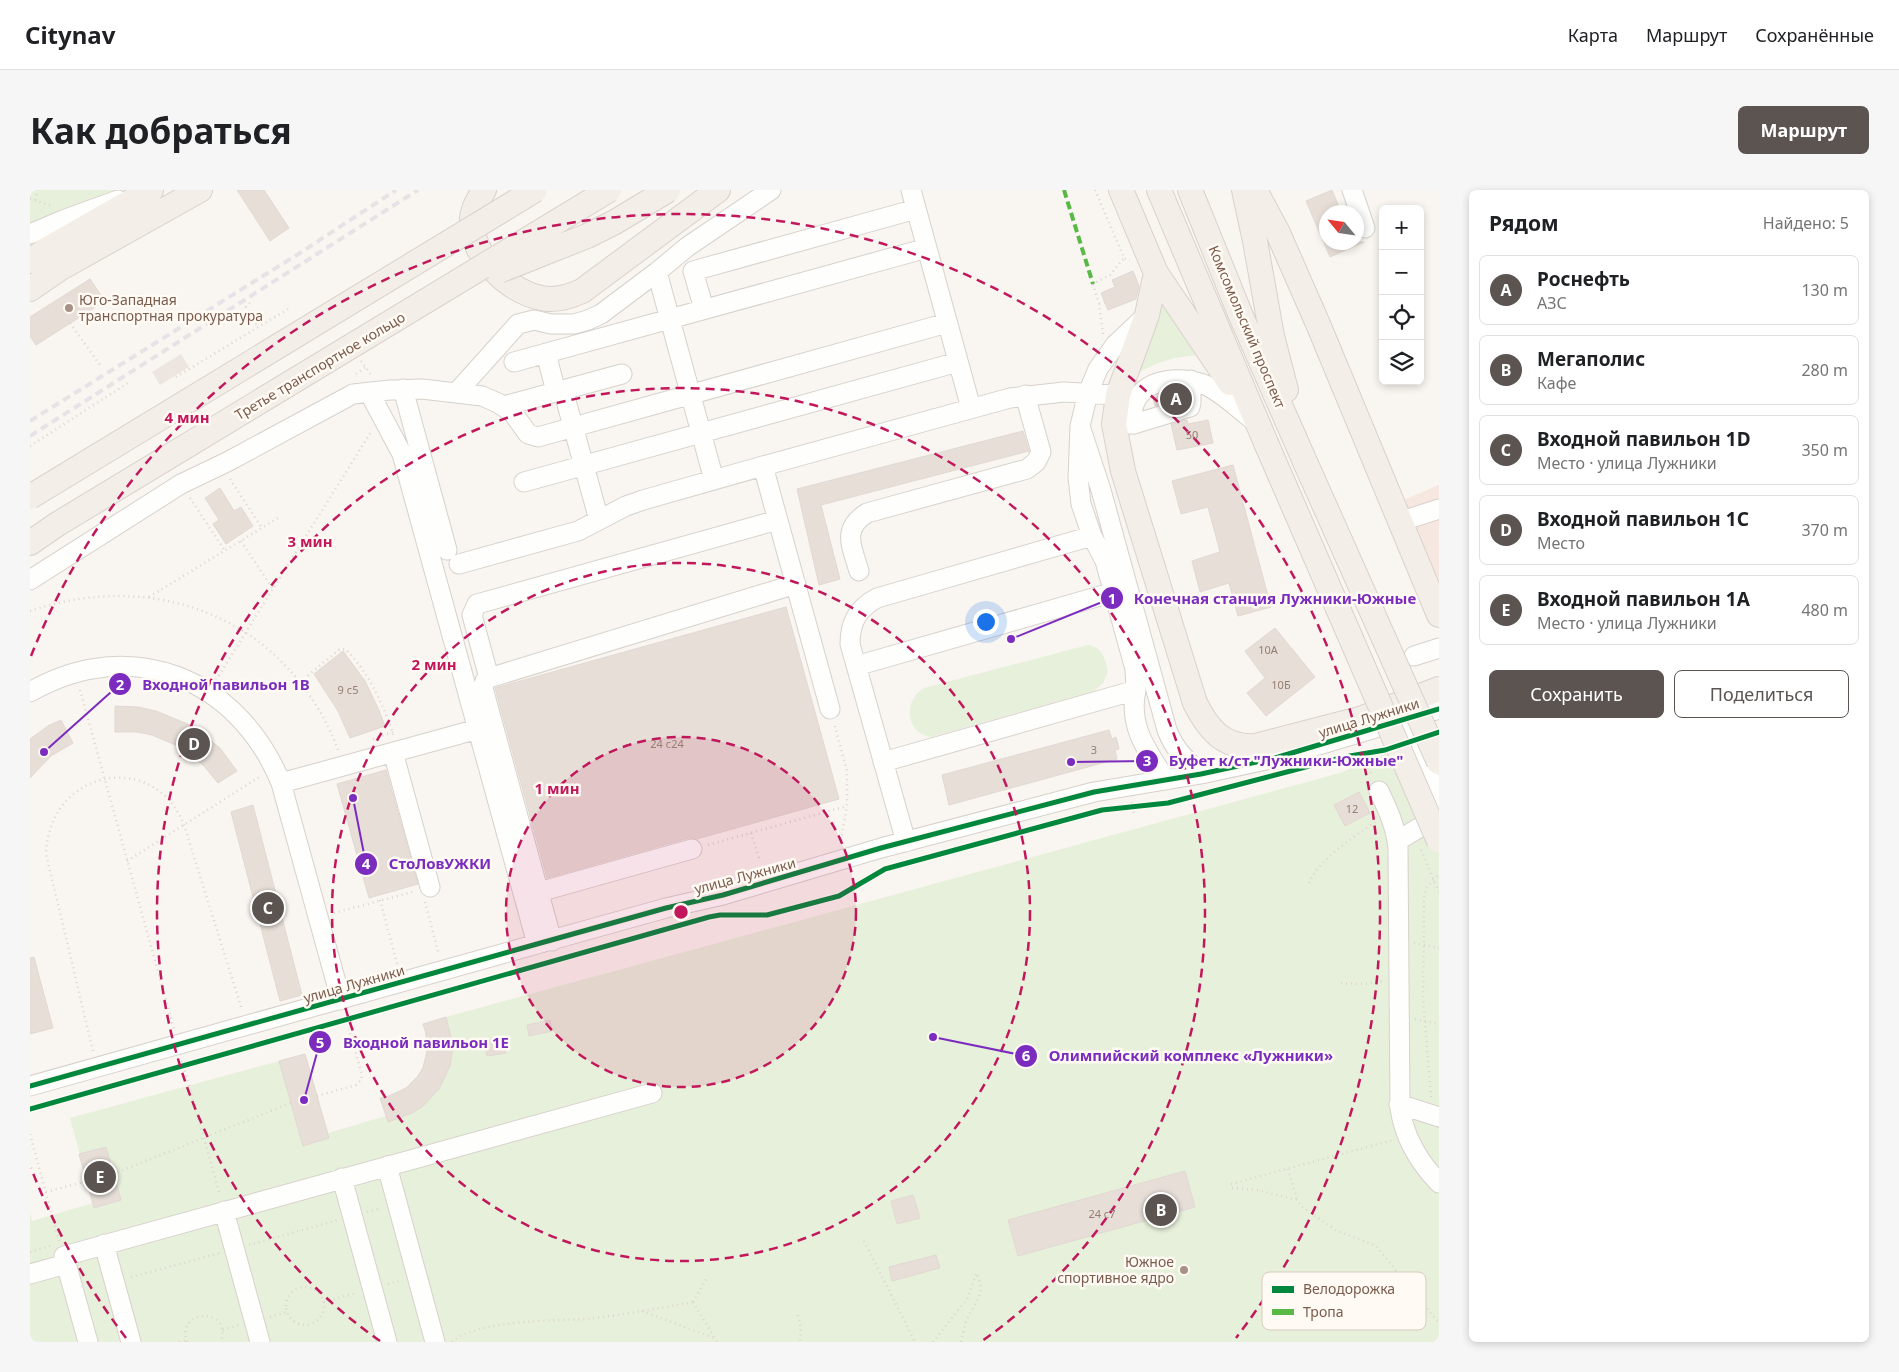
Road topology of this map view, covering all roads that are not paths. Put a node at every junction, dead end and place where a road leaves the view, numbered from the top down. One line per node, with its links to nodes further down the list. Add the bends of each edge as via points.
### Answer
1 (149, 190): 18 (main road)
2 (200, 190): 24 (main road, via 59,269)
3 (484, 190): 7 (main road, via 476,203 471,225 477,248 489,264 521,291 557,299 582,291)
4 (535, 190): 55 (main road, bridge)
5 (609, 190): 25 (main road, Третье транспортное кольцо, bridge)
6 (668, 190): 25 (main road, bridge, via 587,236)
7 (718, 190)
8 (771, 190): 19 (street)
9 (911, 190): 16 (street)
10 (1121, 190): 23 (main road)
11 (1159, 190): 49 (main road, Комсомольский проспект)
12 (1190, 190): 50 (main road, Комсомольский проспект)
13 (1244, 190): 50 (main road, via 1272,336)
14 (1255, 190): 59 (main road, via 1310,306)
15 (1352, 190): 17 (street)
16 (916, 209): 20 (street); 21 (street)
17 (1365, 228)
18 (35, 248)
19 (687, 248): 21 (street); 22 (street)
20 (927, 248): 26 (street); 29 (street)
21 (693, 271): 26 (street)
22 (657, 272): 28 (street); 38 (street, via 588,320 564,325 534,320 518,324)
23 (1156, 273): 27 (main road); 49 (main road)
24 (30, 289)
25 (421, 304): 61 (main road, Третье транспортное кольцо, bridge)
26 (704, 309): 28 (street)
27 (1147, 315): 39 (street, via 1107,355); 42 (main road)
28 (670, 319): 30 (street); 40 (street)
29 (947, 323): 32 (street); 40 (street)
30 (546, 353): 31 (street); 36 (street)
31 (514, 362)
32 (958, 362): 44 (street); 48 (street)
33 (622, 374): 36 (street)
34 (1192, 380): 45 (street, via 1171,380 1150,386 1138,395); 45 (street, via 1190,408); 49 (street, via 1211,387)
35 (403, 389): 37 (street); 38 (street); 57 (street, via 453,557 578,531)
36 (560, 391): 43 (street); 47 (street)
37 (369, 392): 63 (street, via 347,396 181,484); 77 (street, via 402,454)
38 (457, 392): 43 (street, via 482,396)
39 (1088, 393): 41 (street); 42 (street); 46 (street)
40 (691, 394): 47 (street); 48 (street)
41 (1025, 395): 44 (street); 62 (street, via 1041,452 1036,462 1027,469 858,519 850,539)
42 (1118, 395): 45 (main road)
43 (504, 406): 47 (street, via 532,437)
44 (971, 408): 52 (street)
45 (1124, 424): 71 (main road, via 1123,471 1195,703 1204,722 1218,735 1243,747 1255,746 1364,718)
46 (1080, 426): 60 (street, via 1079,492); 81 (street, via 1101,490 1167,730 1182,757)
47 (574, 427): 51 (street)
48 (701, 433): 51 (street); 53 (street)
49 (1262, 433): 88 (main road, bridge)
50 (1306, 464): 80 (main road, bridge)
51 (584, 466): 54 (street); 57 (street)
52 (763, 466): 53 (street); 58 (street)
53 (714, 480): 57 (street, via 643,500)
54 (524, 482)
55 (30, 497)
56 (1439, 509): 59 (street)
57 (599, 520)
58 (778, 520): 64 (street); 70 (street, via 477,604 472,615)
59 (1399, 522): 66 (main road)
60 (1092, 536): 65 (street, via 1105,561); 69 (street, via 867,603 853,621 850,633)
61 (30, 543)
62 (859, 571)
63 (30, 580)
64 (796, 584): 70 (street); 74 (street)
65 (1114, 592): 69 (street); 72 (street, via 1135,669)
66 (1439, 615)
67 (1439, 648): 68 (street)
68 (1414, 656)
69 (856, 666): 79 (street)
70 (489, 678): 92 (street, via 483,688)
71 (1439, 688)
72 (1136, 690): 79 (street); 83 (street, via 1133,702 1136,726)
73 (30, 692): 82 (street, via 75,672 111,666 150,669 180,677 208,691 246,723)
74 (830, 709)
75 (1439, 709): 76 (street, улица Лужники)
76 (1406, 719): 81 (street, улица Лужники, via 1275,758); 85 (street)
77 (478, 729): 78 (street); 93 (street)
78 (396, 752): 82 (street, via 343,766); 91 (street)
79 (883, 762): 89 (street)
80 (1439, 762)
81 (1201, 774): 83 (street, улица Лужники)
82 (278, 775): 94 (street)
83 (1166, 780): 89 (street, улица Лужники, via 1094,792)
84 (1379, 791): 87 (street)
85 (1439, 800)
86 (1439, 816): 87 (street)
87 (1405, 836): 97 (street, via 1398,939)
88 (1439, 841)
89 (906, 842): 93 (street, улица Лужники)
90 (692, 849): 92 (street)
91 (426, 888)
92 (539, 892): 93 (street)
93 (545, 942): 94 (street, улица Лужники)
94 (341, 1000): 95 (street, улица Лужники)
95 (30, 1086)
96 (652, 1093): 99 (street)
97 (1399, 1104): 98 (street); 101 (street, via 1408,1136 1423,1164)
98 (1436, 1111)
99 (387, 1166): 100 (street); 110 (street)
100 (342, 1178): 102 (street); 109 (street)
101 (1439, 1183)
102 (224, 1211): 103 (street); 108 (street)
103 (104, 1244): 104 (street, via 64,1256); 107 (street)
104 (66, 1264): 105 (street); 106 (street)
105 (30, 1274)
106 (88, 1342)
107 (131, 1342)
108 (260, 1342)
109 (387, 1342)
110 (435, 1342)

